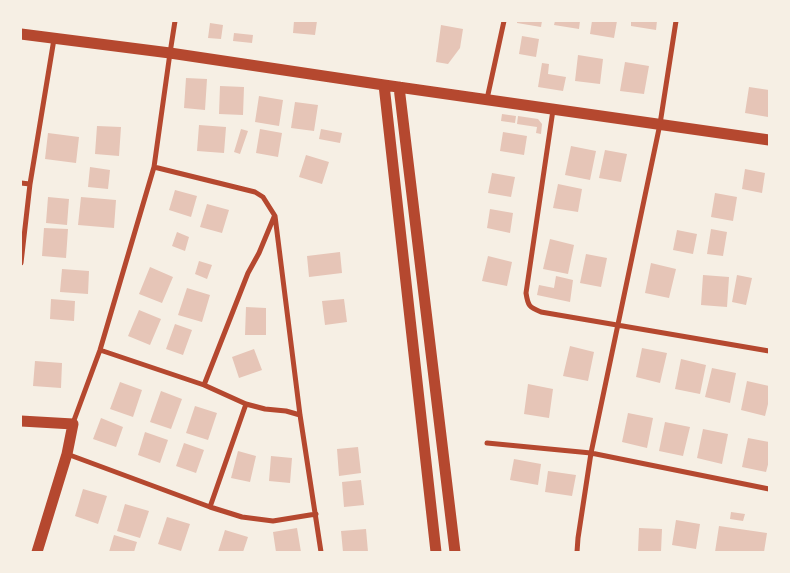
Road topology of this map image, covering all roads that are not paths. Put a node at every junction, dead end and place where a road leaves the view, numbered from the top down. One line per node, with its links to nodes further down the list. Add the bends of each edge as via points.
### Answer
1 (175, 21): 6 (street)
2 (504, 21): 9 (street)
3 (676, 21): 11 (street)
4 (21, 34): 5 (main road)
5 (54, 39): 6 (main road); 15 (street)
6 (170, 53): 7 (main road); 13 (street)
7 (384, 85): 8 (main road); 34 (main road)
8 (399, 87): 9 (main road); 35 (main road)
9 (487, 99): 10 (main road)
10 (553, 109): 11 (main road); 18 (street, via 526,293 528,304 541,312)
11 (660, 124): 12 (main road); 18 (street)
12 (769, 140)
13 (154, 168): 16 (street, via 255,192 263,197); 19 (street)
14 (21, 183): 15 (street)
15 (30, 184): 17 (street)
16 (275, 216): 21 (street, via 248,273); 23 (street)
17 (21, 263)
18 (618, 326): 20 (street); 28 (street)
19 (100, 350): 21 (street); 25 (street)
20 (769, 351)
21 (204, 385): 22 (street)
22 (246, 404): 23 (street); 30 (street)
23 (300, 415): 31 (street)
24 (21, 421): 25 (main road)
25 (73, 424): 27 (main road)
26 (487, 443): 28 (street)
27 (67, 454): 30 (street); 32 (main road)
28 (591, 454): 29 (street); 36 (street)
29 (769, 489)
30 (210, 507): 31 (street, via 242,517 273,521)
31 (316, 514): 33 (street)
32 (37, 552)
33 (321, 552)
34 (436, 552)
35 (455, 552)
36 (577, 552)

